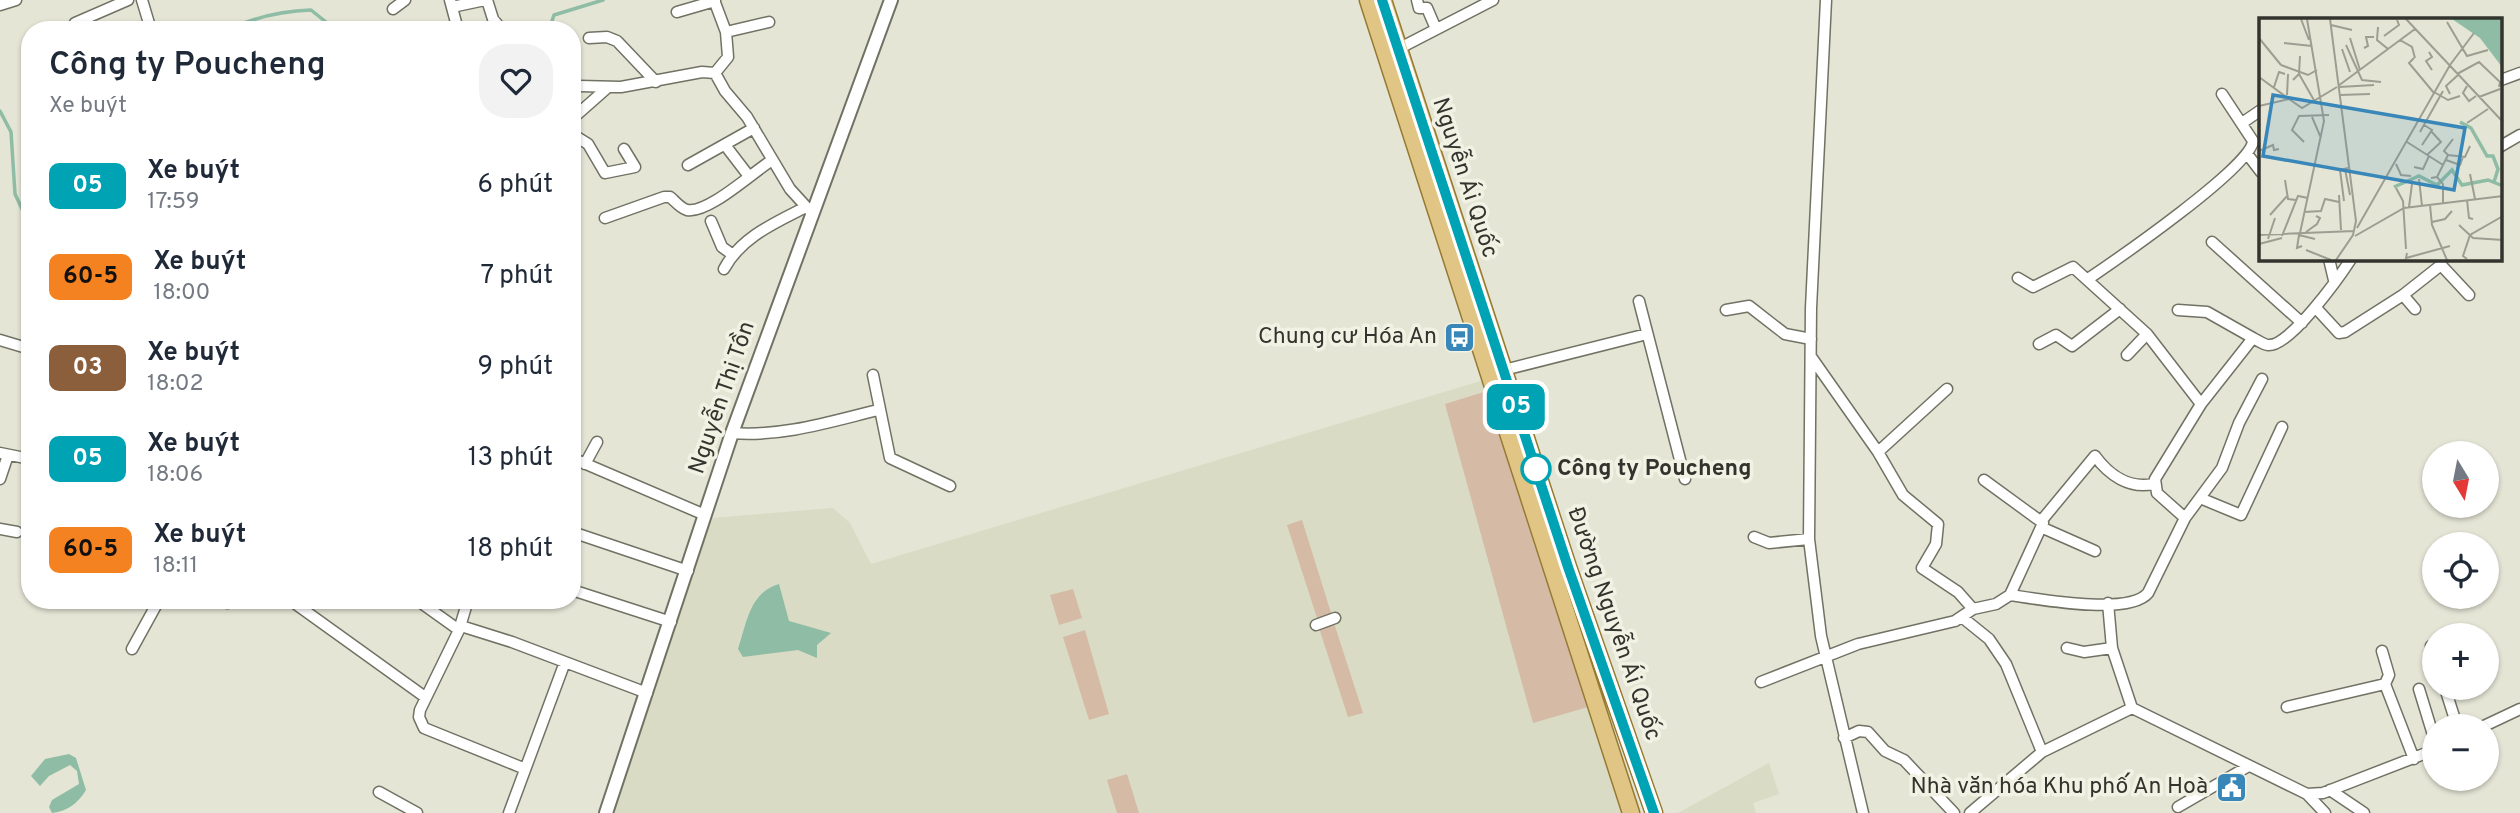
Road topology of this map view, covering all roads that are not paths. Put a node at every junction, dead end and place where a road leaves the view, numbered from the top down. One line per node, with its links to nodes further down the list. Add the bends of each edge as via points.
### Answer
1 (16, 0): 14 (street)
2 (128, 0): 17 (street)
3 (142, 0): 18 (street)
4 (405, 0): 15 (street)
5 (486, 0): 13 (street); 20 (street)
6 (891, 0): 47 (street, Nguyễn Thị Tồn)
7 (1368, 0): 76 (main road, Nguyễn Ái Quốc)
8 (1382, 0): 25 (main road, Nguyễn Ái Quốc)
9 (1417, 0): 22 (street, via 1419,8 1427,8)
10 (1493, 0): 22 (street)
11 (1826, 0): 70 (street)
12 (714, 1): 16 (street); 23 (street)
13 (451, 4): 19 (street)
14 (0, 5)
15 (393, 9)
16 (677, 12)
17 (80, 21)
18 (148, 21)
19 (456, 21)
20 (495, 21)
21 (769, 22): 23 (street)
22 (1436, 29): 25 (street)
23 (726, 32): 26 (street, via 728,57)
24 (589, 38): 29 (street, via 617,41)
25 (1398, 49): 76 (main road, Nguyễn Ái Quốc)
26 (715, 73): 29 (street); 36 (street)
27 (2520, 73): 28 (street)
28 (2502, 80)
29 (656, 82): 31 (street)
30 (581, 86): 31 (street)
31 (606, 89): 33 (street)
32 (2222, 94): 35 (street)
33 (581, 111)
34 (2259, 111): 35 (street)
35 (2242, 123): 42 (street, via 2253,141)
36 (754, 128): 39 (street); 43 (street)
37 (2520, 135): 40 (street)
38 (581, 138): 41 (street, via 605,173 635,167)
39 (725, 145): 44 (street); 46 (street)
40 (2502, 145)
41 (624, 149)
42 (2248, 155): 45 (street); 56 (street, via 2188,207)
43 (771, 161): 46 (street); 47 (street)
44 (688, 165)
45 (2259, 169)
46 (748, 175): 48 (street, via 723,196 695,210 664,197)
47 (808, 210): 51 (street, via 765,228); 85 (street, Nguyễn Thị Tồn)
48 (605, 218)
49 (710, 221): 51 (street, via 722,247)
50 (2212, 242): 66 (street)
51 (733, 255): 54 (street)
52 (2329, 261): 57 (street)
53 (2349, 261): 57 (street)
54 (724, 269)
55 (2018, 278): 56 (street, via 2027,286 2038,286 2071,267)
56 (2088, 279): 62 (street)
57 (2334, 280): 61 (street)
58 (2403, 295): 59 (street, via 2441,265); 61 (street, via 2339,333); 63 (street)
59 (2469, 295)
60 (1639, 301): 67 (street)
61 (2316, 308): 66 (street)
62 (2120, 309): 68 (street); 72 (street, via 2072,346 2056,335)
63 (2415, 309)
64 (1726, 310): 70 (street, via 1749,306 1785,334)
65 (2178, 310): 69 (street, via 2207,312)
66 (2302, 323): 69 (street, via 2272,345)
67 (1647, 334): 76 (street); 92 (street)
68 (2147, 334): 74 (street); 82 (street)
69 (2253, 338): 82 (street)
70 (1811, 339): 75 (street)
71 (0, 340): 73 (street)
72 (2039, 344)
73 (21, 346)
74 (2127, 355)
75 (1811, 358): 79 (street); 81 (street)
76 (1496, 372): 150 (main road, Nguyễn Ái Quốc); 151 (main road, Đường Nguyễn Ái Quốc)
77 (873, 375): 83 (street)
78 (2262, 379): 96 (street, via 2222,468)
79 (1827, 380): 81 (street); 87 (street)
80 (1947, 389): 87 (street)
81 (1810, 391): 104 (street)
82 (2201, 404): 94 (street)
83 (878, 410): 85 (street, via 762,436); 95 (street, via 893,462)
84 (2282, 427): 96 (street, via 2241,515)
85 (732, 433): 97 (street, Nguyễn Thị Tồn)
86 (597, 442): 90 (street)
87 (1878, 452): 114 (street, via 1903,495 1938,524 1936,544 1922,568)
88 (4, 454): 91 (street)
89 (581, 462): 90 (street)
90 (585, 464): 97 (street)
91 (0, 479)
92 (1685, 479)
93 (1983, 480): 99 (street)
94 (2153, 484): 98 (street); 99 (street, via 2140,486 2118,478 2095,456)
95 (950, 486)
96 (2200, 498): 98 (street)
97 (705, 515): 106 (street, Nguyễn Thị Tồn)
98 (2185, 518): 109 (street, via 2144,598)
99 (2042, 524): 105 (street); 108 (street)
100 (0, 529): 101 (street)
101 (17, 532)
102 (581, 535): 106 (street)
103 (1754, 537): 104 (street, via 1769,543)
104 (1809, 539): 124 (street)
105 (2095, 551)
106 (688, 571): 117 (street, Nguyễn Thị Tồn)
107 (581, 593): 117 (street)
108 (2010, 596): 109 (street); 114 (street)
109 (2108, 603): 122 (street)
110 (151, 609): 121 (street)
111 (302, 609): 130 (street)
112 (431, 609): 119 (street)
113 (465, 609): 119 (street)
114 (1973, 609): 116 (street)
115 (1335, 618): 118 (street)
116 (1963, 618): 124 (street, via 1863,643); 137 (street, via 1989,639 2006,664)
117 (671, 622): 129 (street, Nguyễn Thị Tồn)
118 (1316, 625)
119 (460, 628): 125 (street); 130 (street)
120 (2067, 648): 122 (street, via 2084,652)
121 (132, 649)
122 (2112, 649): 132 (street)
123 (2382, 652): 127 (street, via 2389,675)
124 (1826, 659): 126 (street); 136 (street)
125 (565, 662): 129 (street); 141 (street)
126 (1761, 682)
127 (2385, 684): 131 (street); 139 (street)
128 (2419, 689): 134 (street)
129 (647, 694): 149 (street, Nguyễn Thị Tồn)
130 (425, 698): 141 (street, via 419,717 424,728)
131 (2287, 707)
132 (2132, 708): 137 (street); 140 (street)
133 (2520, 709): 135 (street)
134 (2427, 714)
135 (2499, 719)
136 (1844, 737): 152 (street); 153 (street, via 1868,732 1885,751 1904,760)
137 (2042, 752): 146 (street)
138 (2422, 755): 139 (street)
139 (2414, 759): 142 (street)
140 (2247, 767): 144 (street); 145 (street)
141 (523, 768): 148 (street)
142 (2330, 790): 144 (street); 155 (street)
143 (379, 792): 147 (street)
144 (2306, 794): 154 (street)
145 (2178, 807)
146 (1972, 812)
147 (417, 813)
148 (509, 813)
149 (606, 813)
150 (1631, 813)
151 (1654, 813)
152 (1863, 813)
153 (1954, 813)
154 (2325, 813)
155 (2364, 813)

